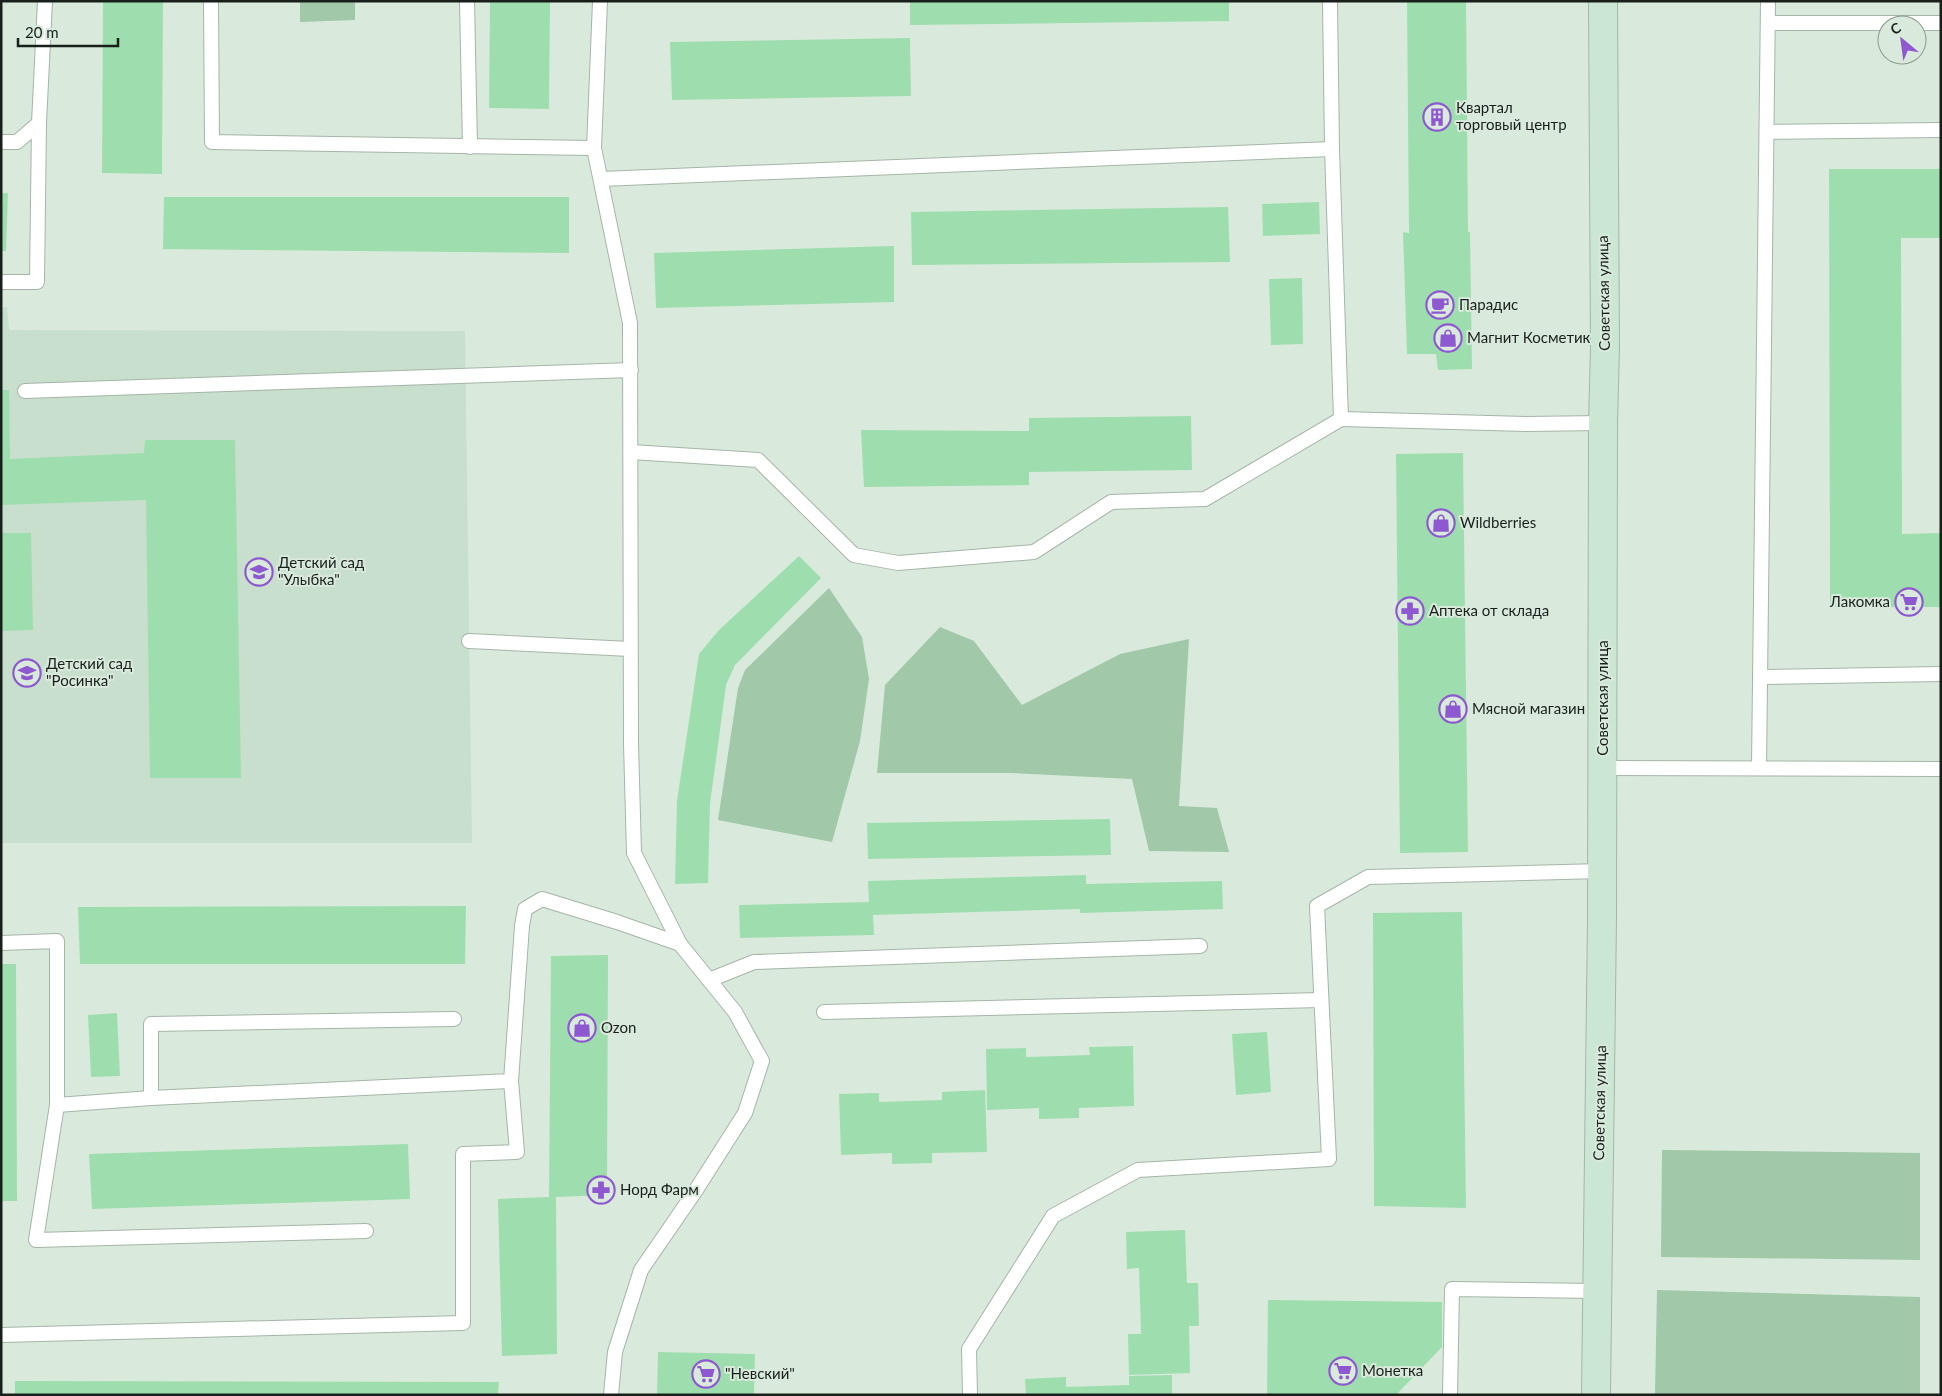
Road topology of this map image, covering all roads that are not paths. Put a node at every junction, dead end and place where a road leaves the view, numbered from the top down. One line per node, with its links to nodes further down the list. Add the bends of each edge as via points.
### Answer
1 (45, 1): 10 (lane)
2 (211, 1): 14 (lane, via 212,142)
3 (467, 1): 14 (lane)
4 (600, 1): 15 (lane)
5 (1330, 1): 16 (lane)
6 (1603, 1): 22 (main road, Советская улица)
7 (1768, 1): 8 (lane)
8 (1768, 23): 9 (lane); 12 (lane)
9 (1941, 23)
10 (38, 123): 13 (lane, via 17,142); 18 (lane, via 37,282)
11 (1941, 130): 12 (lane)
12 (1766, 132): 27 (lane)
13 (1, 142)
14 (470, 147): 15 (lane)
15 (594, 148): 17 (lane)
16 (1332, 149): 17 (lane); 21 (lane)
17 (601, 179): 19 (lane, via 630,323)
18 (1, 282)
19 (631, 370): 20 (lane); 23 (lane)
20 (25, 391)
21 (1341, 419): 22 (lane); 23 (lane, via 1205,499 1111,502 1034,552 898,563 854,555 758,460)
22 (1603, 423): 28 (main road, Советская улица)
23 (630, 452): 25 (lane)
24 (469, 640): 25 (lane)
25 (630, 650): 33 (lane, via 634,852)
26 (1941, 674): 27 (lane)
27 (1760, 677): 29 (lane)
28 (1602, 768): 29 (lane); 31 (main road, Советская улица)
29 (1759, 768): 30 (lane)
30 (1941, 769)
31 (1602, 871): 36 (lane, via 1368,877 1317,906); 43 (main road, Советская улица)
32 (1, 943): 41 (lane, via 57,941)
33 (680, 944): 35 (lane); 39 (lane, via 542,898 525,909)
34 (1200, 946): 35 (lane, via 754,962)
35 (710, 980): 45 (lane, via 735,1012 762,1061 746,1113 641,1270 615,1352)
36 (1321, 1000): 37 (lane); 46 (lane, via 1329,1159 1138,1170 1053,1216 969,1349)
37 (824, 1012)
38 (454, 1019): 40 (lane, via 151,1024)
39 (511, 1081): 40 (lane); 44 (lane, via 517,1152 462,1154 463,1324)
40 (151, 1098): 41 (lane)
41 (57, 1105): 42 (lane, via 36,1240)
42 (366, 1231)
43 (1597, 1291): 47 (lane, via 1452,1289); 48 (main road, Советская улица)
44 (1, 1335)
45 (611, 1395)
46 (970, 1395)
47 (1450, 1395)
48 (1596, 1395)

